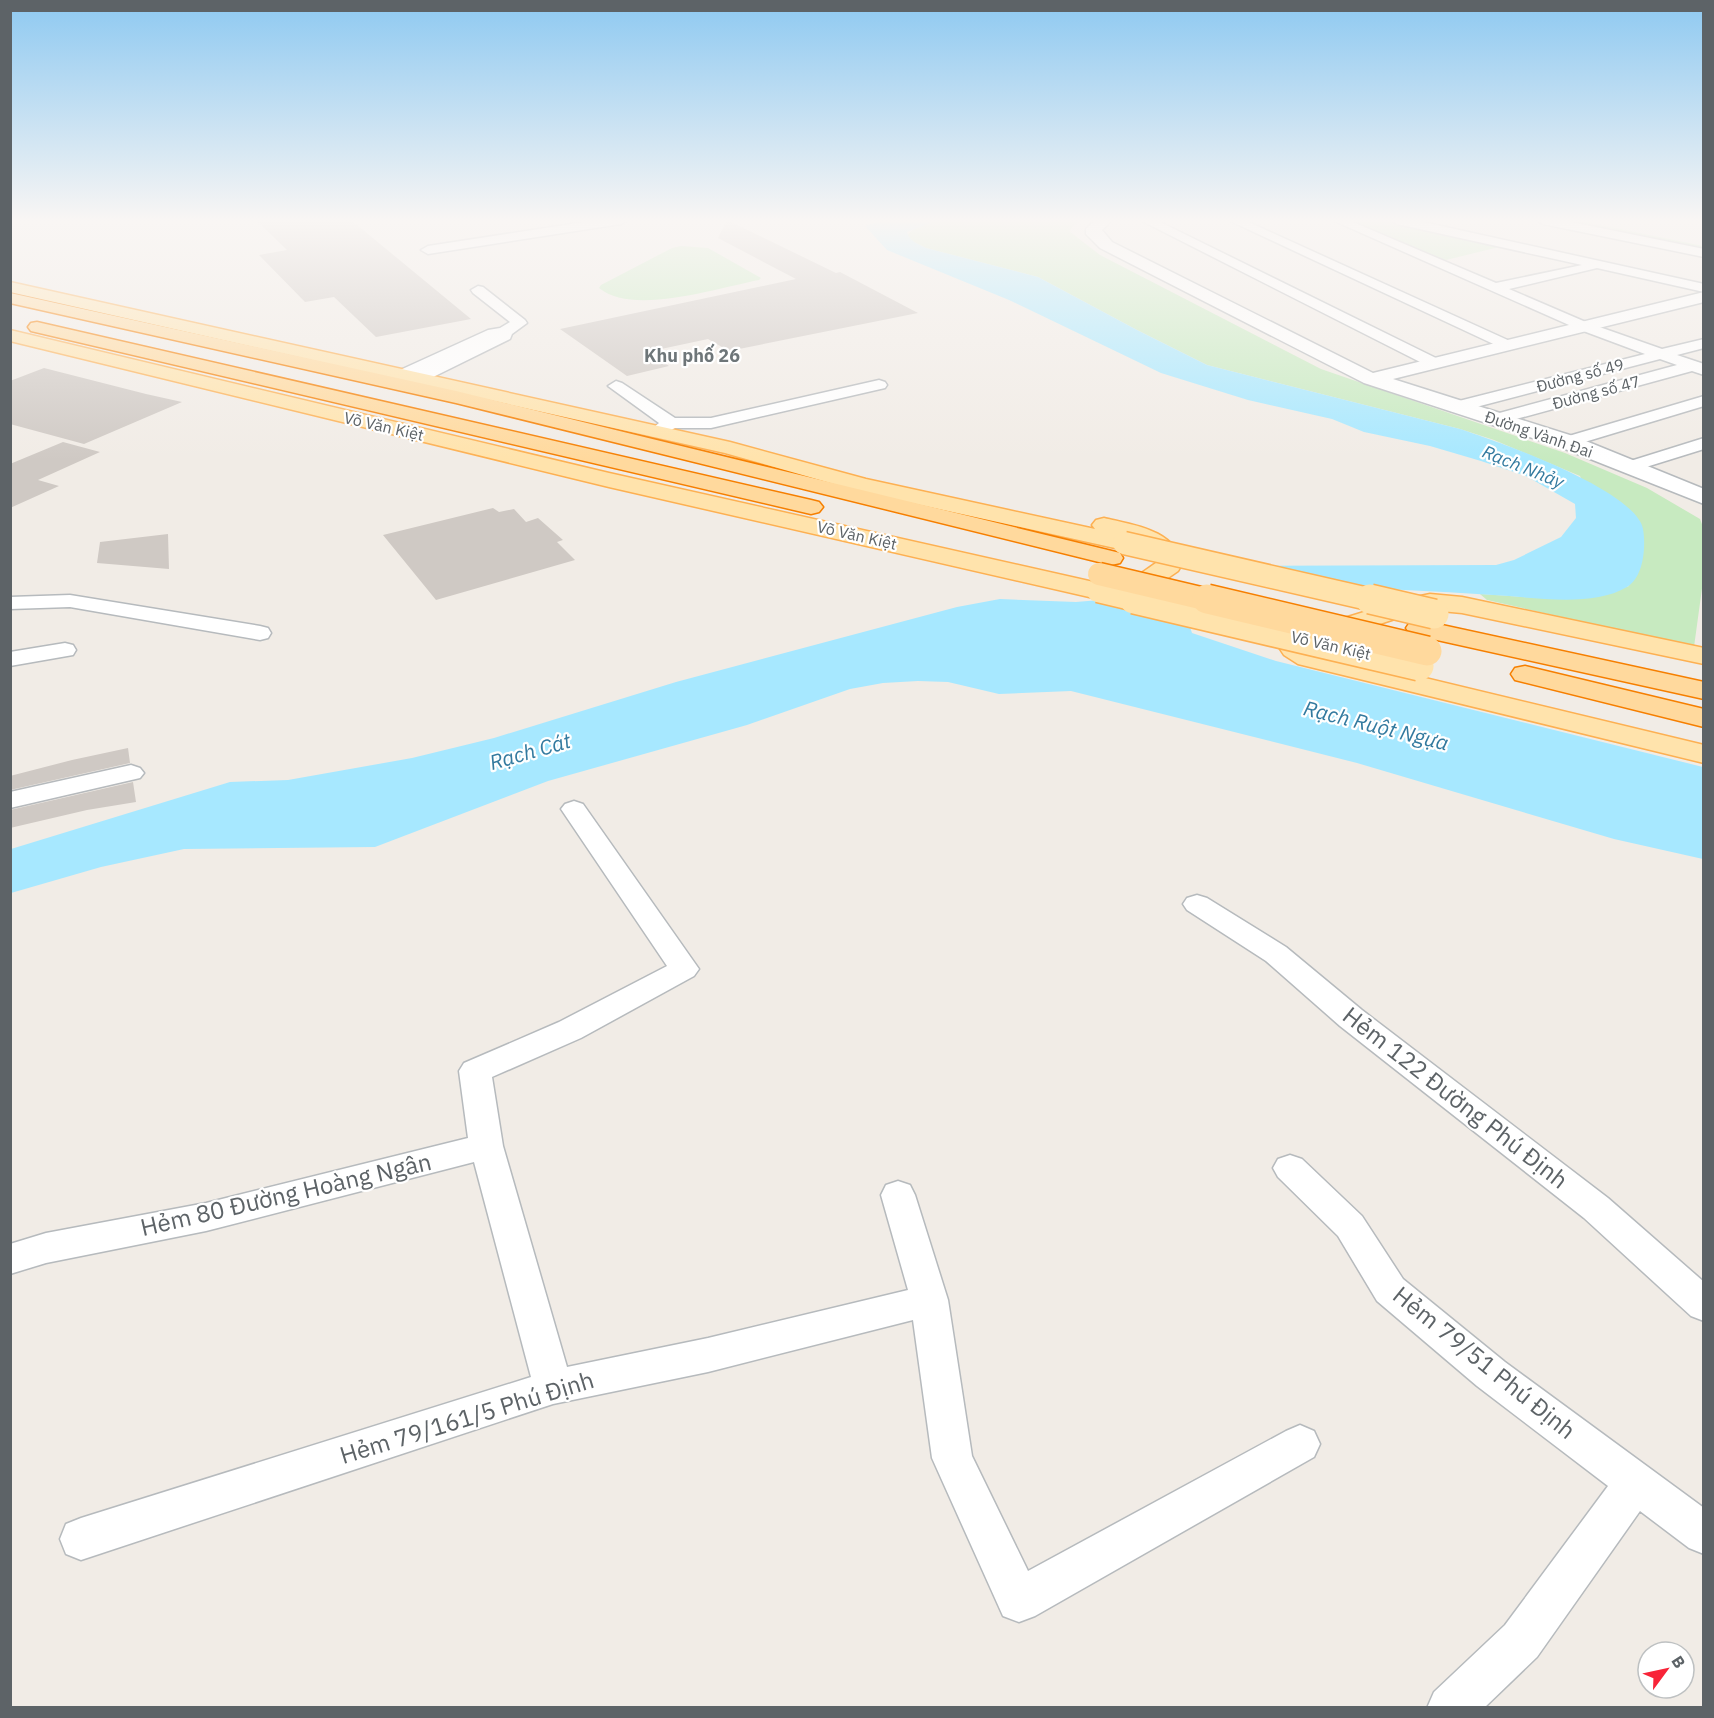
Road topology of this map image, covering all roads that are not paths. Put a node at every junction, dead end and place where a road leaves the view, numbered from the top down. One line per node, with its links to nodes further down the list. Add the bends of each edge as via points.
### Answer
1 (20, 300): 21 (highway, Võ Văn Kiệt)
2 (71, 300): 17 (main road, Võ Văn Kiệt)
3 (491, 300): 17 (street, via 520,323 504,332 505,336)
4 (1214, 300): 18 (street, Đường Vành Đai)
5 (1307, 300): 15 (street)
6 (1409, 300): 13 (street)
7 (1523, 300): 10 (street)
8 (1691, 300): 10 (street)
9 (10, 320): 24 (highway, Võ Văn Kiệt)
10 (1583, 326): 13 (street); 14 (street)
11 (10, 335): 31 (main road, Võ Văn Kiệt)
12 (1704, 344): 14 (street, Đường số 49)
13 (1507, 345): 15 (street)
14 (1660, 354): 16 (street); 23 (street, Đường số 49)
15 (1434, 363): 18 (street)
16 (1698, 368): 25 (street, Đường số 47)
17 (424, 370): 26 (main road, Võ Văn Kiệt)
18 (1371, 380): 23 (street, Đường Vành Đai)
19 (879, 385): 26 (street, via 711,423)
20 (616, 386): 26 (street)
21 (456, 397): 24 (highway); 33 (highway, Võ Văn Kiệt)
22 (1704, 401): 27 (street)
23 (1457, 407): 25 (street, Đường Vành Đai)
24 (417, 417): 33 (highway, Võ Văn Kiệt)
25 (1498, 419): 27 (street, Đường Vành Đai)
26 (664, 428): 29 (main road, Võ Văn Kiệt)
27 (1568, 442): 30 (street, Đường Vành Đai)
28 (1704, 443): 30 (street)
29 (730, 448): 31 (main road, via 832,464 1090,521 1149,537 1168,555 1169,566 1134,589 1112,595 1061,596 686,505); 33 (main road, Võ Văn Kiệt, via 862,485)
30 (1630, 467): 32 (street, Đường Vành Đai)
31 (609, 480): 33 (main road, Võ Văn Kiệt)
32 (1698, 491)
33 (1108, 566): 36 (main road, Võ Văn Kiệt, bridge); 36 (highway, Võ Văn Kiệt)
34 (10, 603): 35 (street, via 70,601)
35 (260, 633)
36 (1425, 640): 40 (main road, Võ Văn Kiệt); 41 (highway, Võ Văn Kiệt); 42 (highway, Võ Văn Kiệt); 43 (main road, Võ Văn Kiệt)
37 (65, 650): 39 (street)
38 (1704, 656): 44 (main road, via 1462,605 1430,602 1306,639 1294,649 1308,658)
39 (10, 659)
40 (1704, 674)
41 (1704, 691)
42 (1704, 718)
43 (1704, 737)
44 (1704, 754)
45 (131, 773): 46 (street)
46 (10, 800)
47 (574, 808): 49 (street, via 684,969 570,1030 475,1071)
48 (1197, 904): 54 (street, Hẻm 122 Đường Phú Định, via 1276,954 1351,1018 1596,1208)
49 (486, 1146): 52 (street, Hẻm 80 Đường Hoàng Ngân, via 206,1217); 55 (street)
50 (1290, 1168): 57 (street, Hẻm 79/51 Phú Định, via 1350,1226 1390,1290 1491,1374)
51 (898, 1195): 53 (street)
52 (10, 1258)
53 (929, 1300): 55 (street, Hẻm 79/161/5 Phú Định, via 708,1355); 56 (street, via 951,1458 1019,1600)
54 (1704, 1305)
55 (553, 1387): 59 (street, Hẻm 79/161/5 Phú Định)
56 (1300, 1444)
57 (1636, 1482): 58 (street, Hẻm 79/51 Phú Định); 60 (street, via 1521,1641)
58 (1704, 1534)
59 (81, 1539)
60 (1450, 1707)

